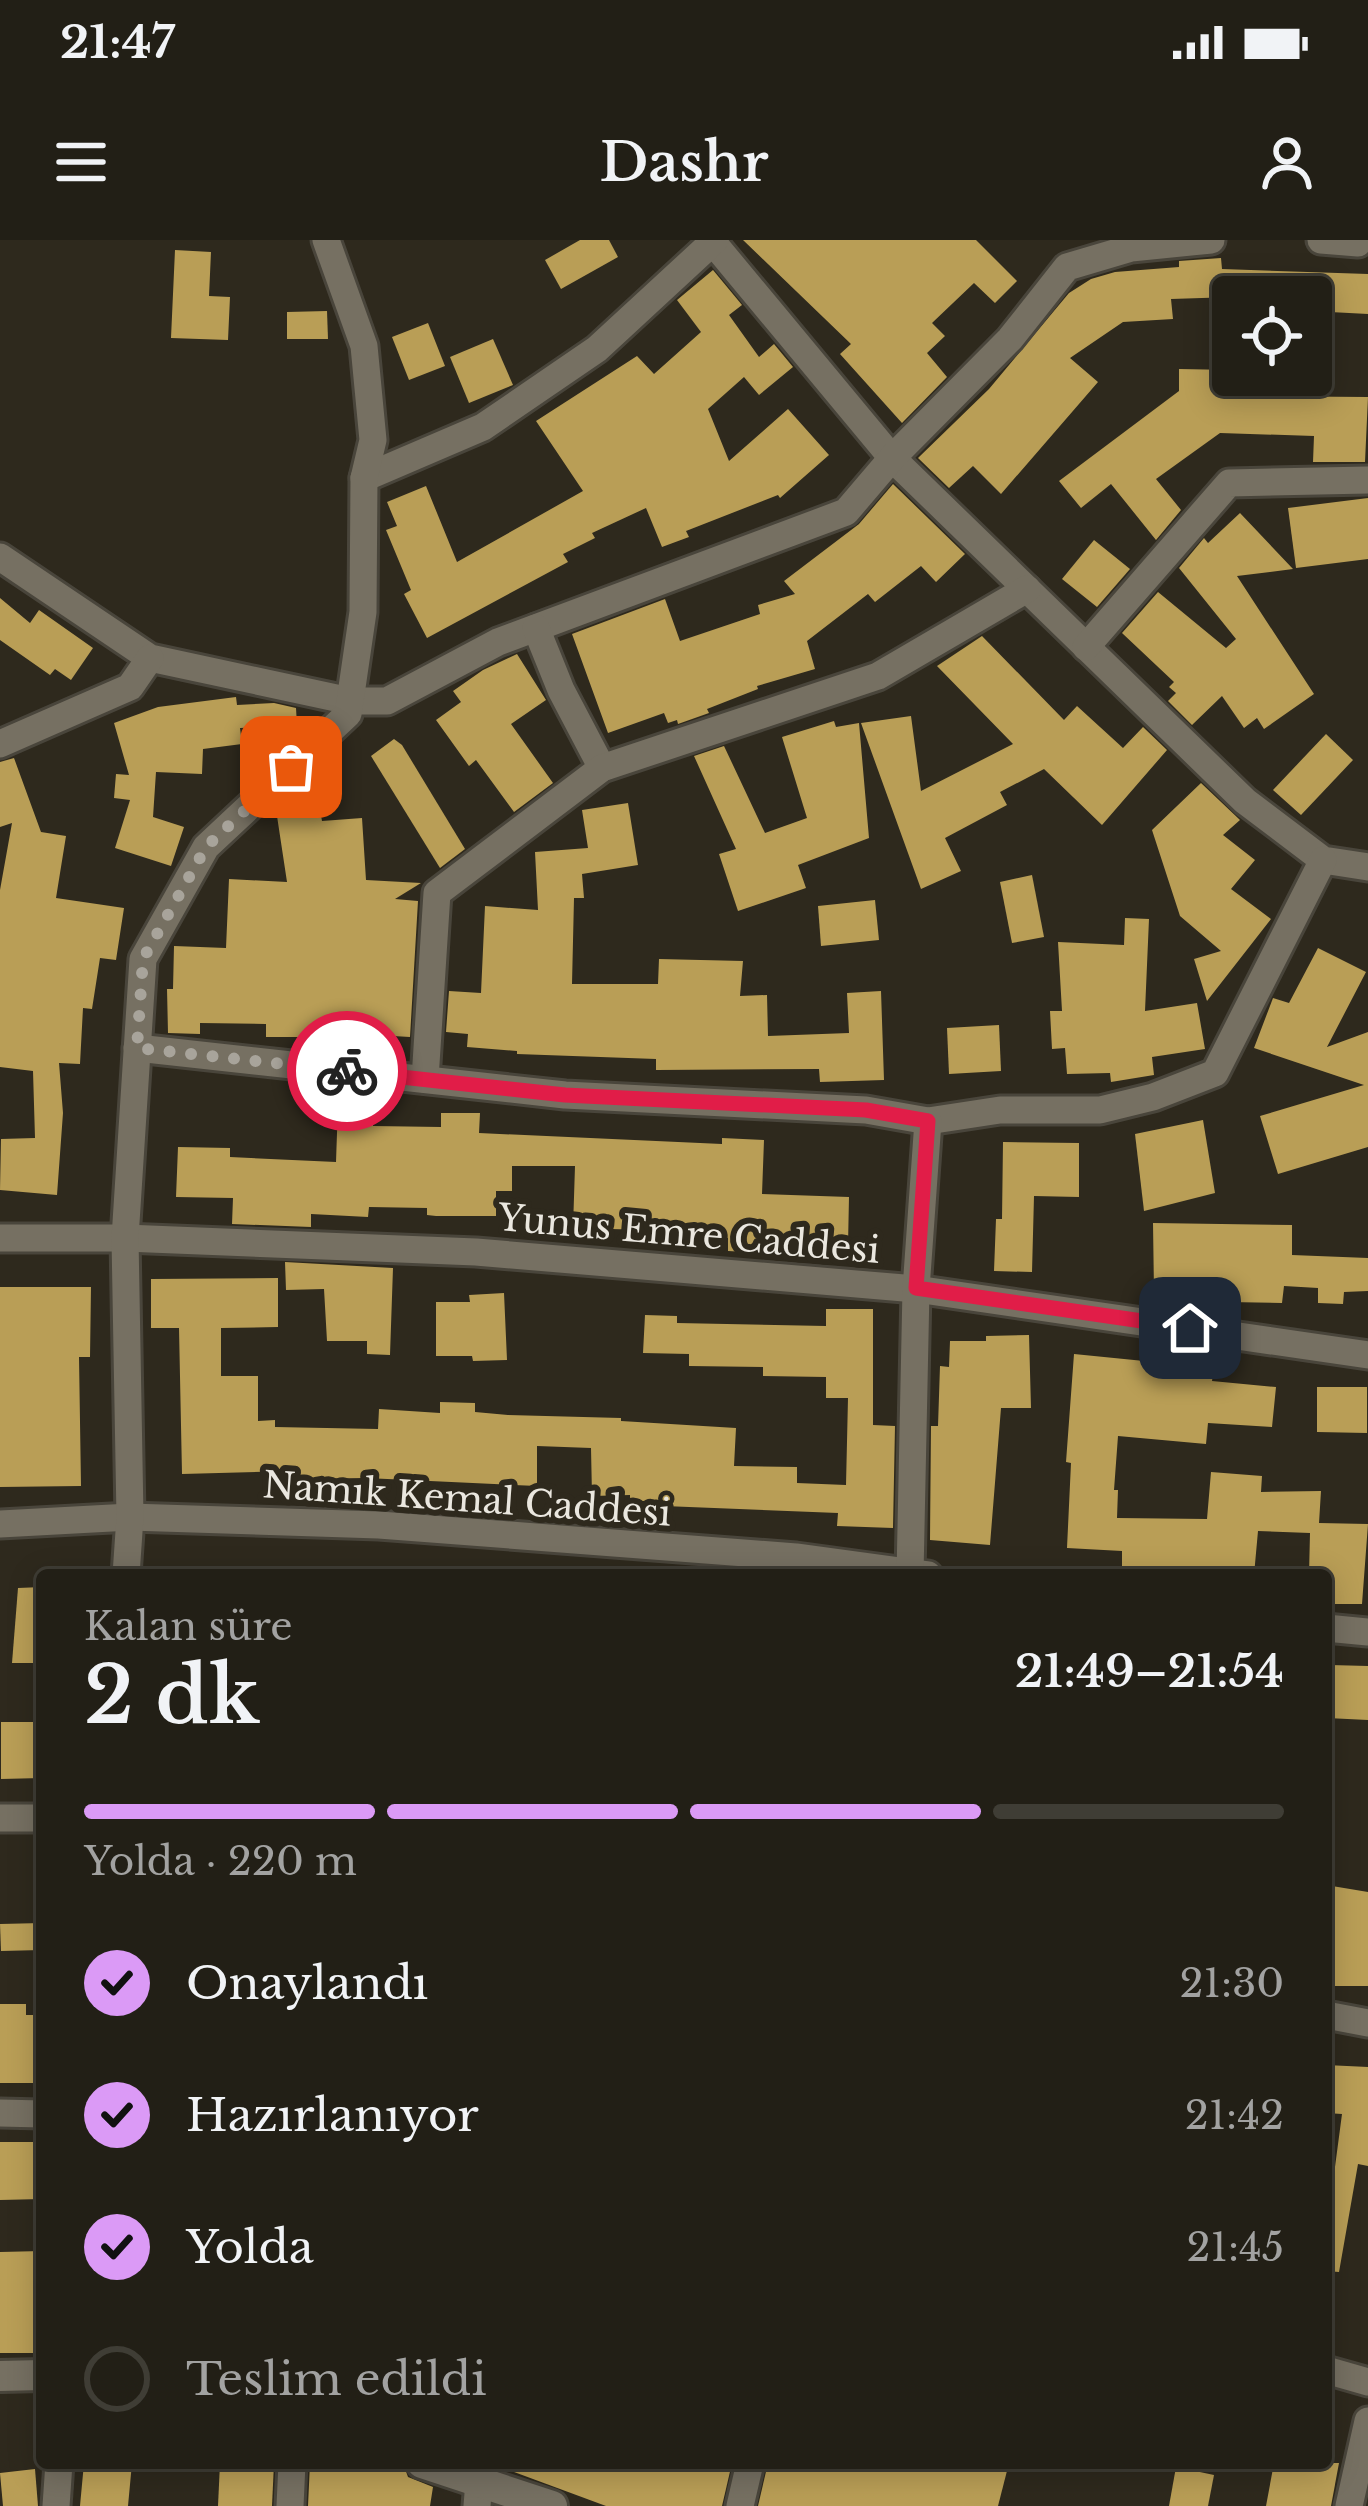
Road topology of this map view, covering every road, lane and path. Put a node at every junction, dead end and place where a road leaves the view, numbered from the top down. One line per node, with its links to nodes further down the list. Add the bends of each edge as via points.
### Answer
1 (326, 240): 7 (street, via 364,346 373,440)
2 (1211, 240): 6 (street, via 1131,248 1066,267 1010,339)
3 (1321, 240): 5 (street)
4 (713, 241): 6 (street); 7 (street, via 596,350 483,427)
5 (1361, 247)
6 (892, 458): 10 (street); 11 (street, via 846,512)
7 (364, 478): 14 (street, via 363,612)
8 (1368, 480): 12 (street, via 1229,483)
9 (0, 557): 13 (street)
10 (1027, 589): 12 (street); 16 (street, via 878,676)
11 (536, 628): 14 (street, via 387,700); 16 (street)
12 (1087, 647): 17 (street, via 1245,800)
13 (150, 658): 14 (street); 15 (street, via 130,687)
14 (350, 701): 19 (street, via 348,714 206,847 143,959)
15 (0, 744)
16 (602, 768): 20 (street, via 437,893)
17 (1323, 860): 18 (street); 21 (street, via 1215,1073 1100,1110 1000,1110)
18 (1368, 867)
19 (137, 1048): 20 (street); 23 (street)
20 (425, 1079): 21 (street)
21 (928, 1121): 24 (street)
22 (0, 1238): 23 (street, Yunus Emre Caddesi)
23 (125, 1238): 24 (street, Yunus Emre Caddesi, via 476,1252); 26 (street)
24 (916, 1288): 25 (street, Yunus Emre Caddesi); 30 (street)
25 (1368, 1355)
26 (130, 1516): 27 (street, Namık Kemal Caddesi); 28 (street); 29 (street, Namık Kemal Caddesi, via 379,1525)
27 (0, 1525)
28 (126, 1569)
29 (881, 1569)
30 (916, 1569)
31 (1332, 1629): 32 (street)
32 (1368, 1632)
33 (0, 1818): 34 (street)
34 (36, 1818)
35 (1332, 2015): 36 (street)
36 (1368, 2023)
37 (0, 2113): 38 (street)
38 (36, 2114)
39 (1332, 2372): 42 (street)
40 (36, 2375): 41 (main road)
41 (0, 2376)
42 (1368, 2382)
43 (1368, 2421): 53 (street)
44 (59, 2469): 49 (street)
45 (292, 2469): 50 (street)
46 (433, 2469): 48 (main road)
47 (749, 2469): 52 (street)
48 (478, 2494): 51 (main road)
49 (56, 2506)
50 (290, 2506)
51 (552, 2506)
52 (740, 2506)
53 (1349, 2506)

